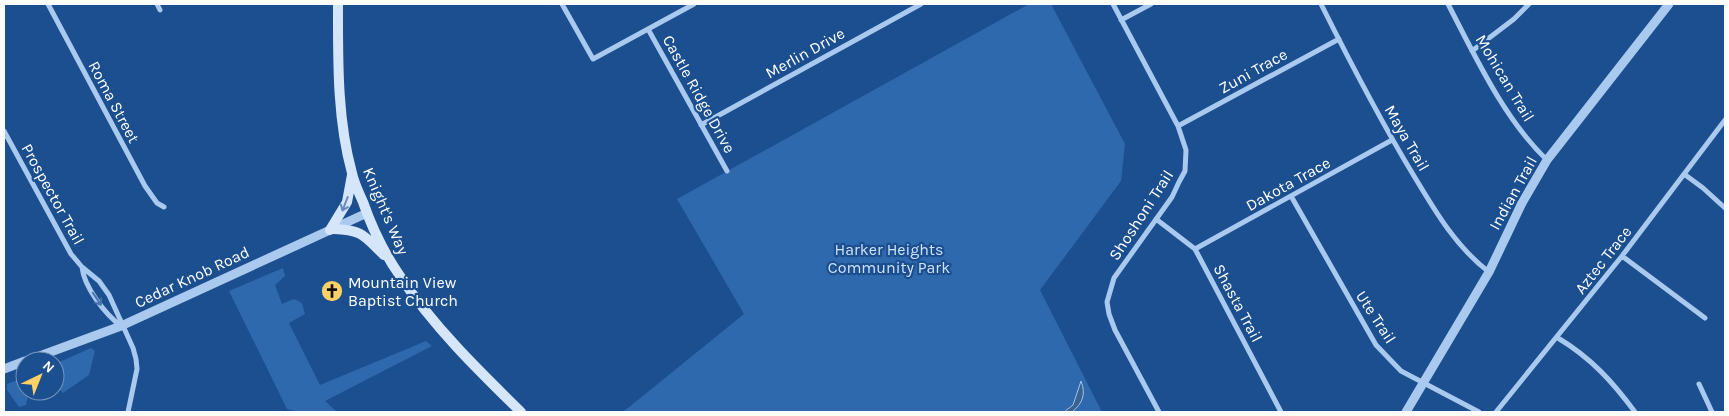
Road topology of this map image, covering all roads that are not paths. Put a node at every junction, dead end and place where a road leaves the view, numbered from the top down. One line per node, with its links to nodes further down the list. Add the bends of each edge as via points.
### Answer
1 (48, 4): 28 (street, Roma Street, via 145,186 157,203)
2 (157, 4): 13 (street)
3 (338, 4): 25 (main road, Knight's Way, via 340,102)
4 (562, 4): 15 (street, via 593,59)
5 (694, 4): 15 (street)
6 (921, 4): 19 (street, Merlin Drive)
7 (1112, 4): 14 (street, Shoshoni Trail)
8 (1151, 4): 14 (street)
9 (1321, 4): 16 (street, Maya Trail)
10 (1448, 4): 17 (street, Mohican Trail)
11 (1529, 4): 17 (street)
12 (1669, 4): 23 (street, Indian Trail)
13 (160, 10)
14 (1121, 20): 20 (street, Shoshoni Trail)
15 (648, 29): 19 (street, Castle Ridge Drive)
16 (1338, 39): 20 (street, Zuni Trace); 22 (street, Maya Trail)
17 (1472, 51): 23 (street, Mohican Trail, via 1516,124)
18 (1725, 120): 26 (street, Aztec Trace)
19 (702, 125): 24 (street, Castle Ridge Drive)
20 (1178, 126): 31 (street, Shoshoni Trail, via 1186,150 1185,171)
21 (4, 131): 36 (street, Prospector Trail, via 71,254)
22 (1392, 140): 27 (street, Dakota Trace); 37 (street, Maya Trail, via 1454,237 1471,258)
23 (1547, 160): 37 (street, Indian Trail)
24 (727, 171)
25 (352, 174): 30 (main road, Knight's Way); 32 (main road, one-way to 32, via 347,202)
26 (1684, 174): 29 (street); 34 (street, Aztec Trace)
27 (1291, 196): 33 (street, Dakota Trace); 42 (street, Ute Trail, via 1376,345 1401,370)
28 (164, 207)
29 (1725, 208)
30 (367, 213): 32 (street, Cedar Knob Road); 35 (main road, Knight's Way)
31 (1156, 219): 33 (street, Shasta Trail); 46 (street, Shoshoni Trail, via 1114,278 1107,302 1115,330)
32 (332, 230): 35 (main road, via 363,234); 39 (street, Cedar Knob Road)
33 (1196, 249): 47 (street, Shasta Trail)
34 (1622, 256): 38 (street); 40 (street, Aztec Trace)
35 (389, 259): 45 (main road, Knight's Way, via 436,322)
36 (82, 267): 39 (street, Prospector Trail, via 109,295); 39 (street, Prospector Trail, one-way to 39, via 87,285 110,318)
37 (1489, 272): 42 (street, Indian Trail)
38 (1704, 318)
39 (122, 326): 41 (street, Cedar Knob Road); 44 (street, via 136,359 136,378)
40 (1558, 338): 50 (street, Aztec Trace); 51 (street, via 1596,366)
41 (53, 351)
42 (1424, 383): 48 (street, Indian Trail); 49 (street, Ute Trail)
43 (1699, 384): 52 (street)
44 (128, 412)
45 (521, 412)
46 (1159, 412)
47 (1281, 412)
48 (1406, 412)
49 (1479, 412)
50 (1496, 412)
51 (1636, 412)
52 (1712, 412)

